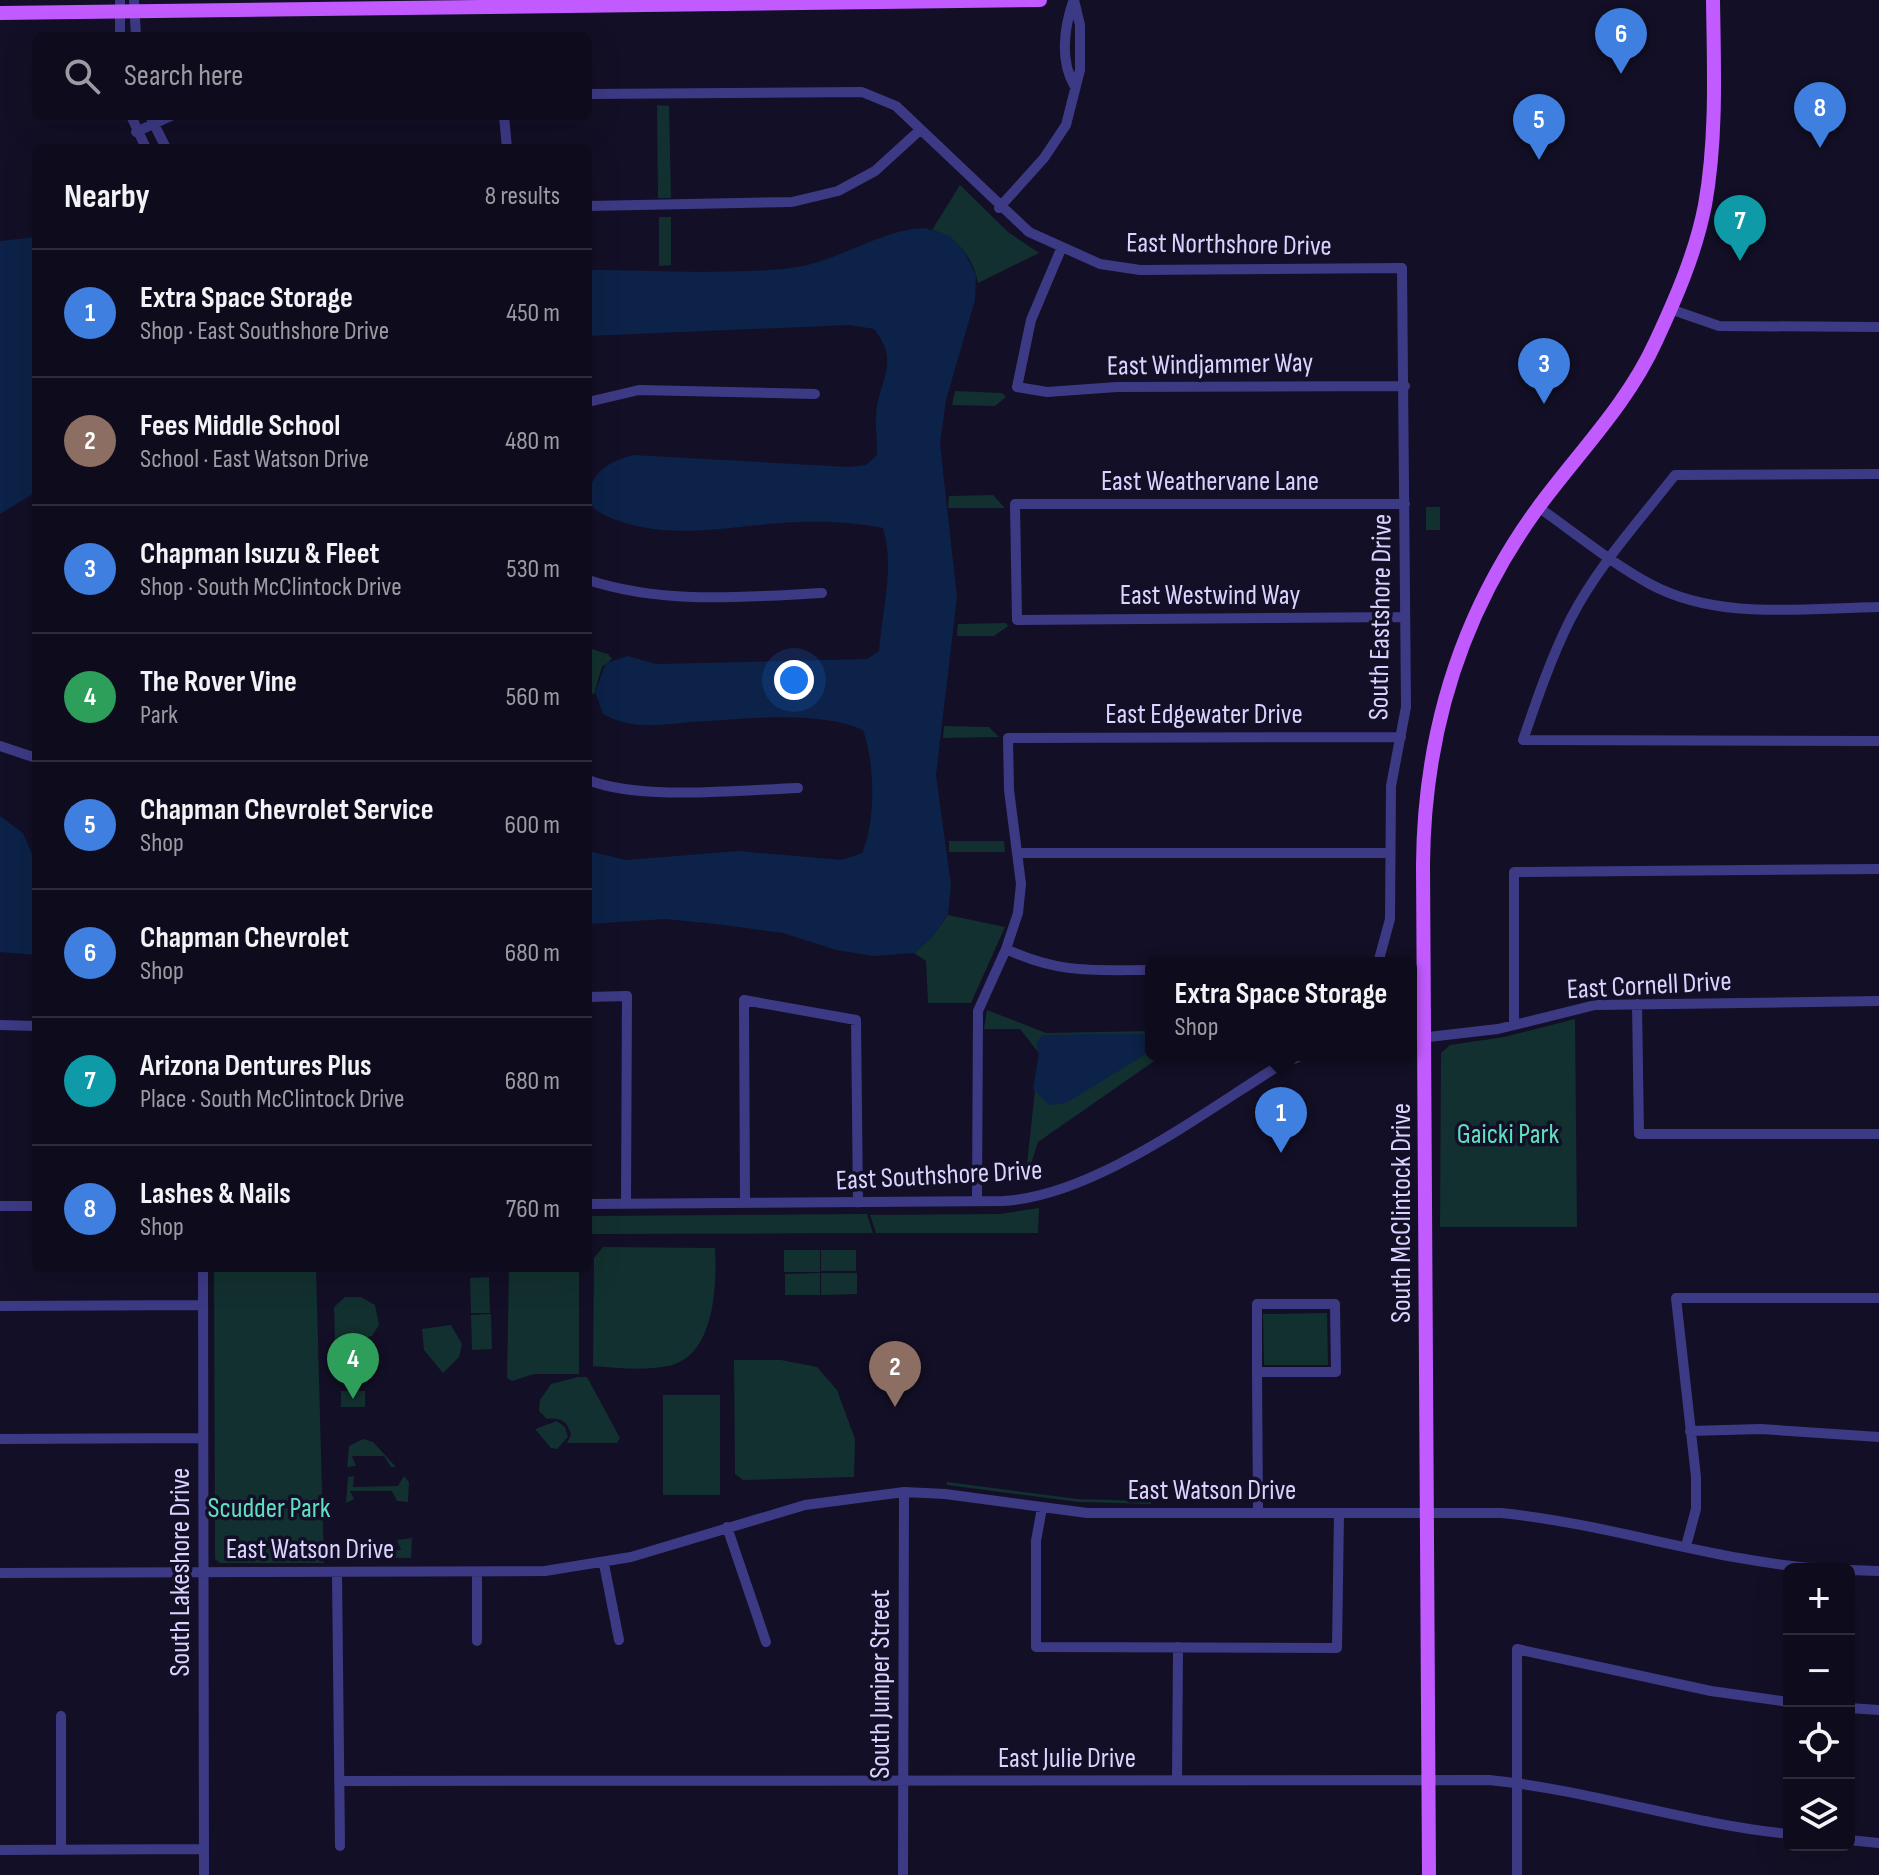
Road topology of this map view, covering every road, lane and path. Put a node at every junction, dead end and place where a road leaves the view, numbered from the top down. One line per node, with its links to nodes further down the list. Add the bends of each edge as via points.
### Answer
1 (1040, 0): 4 (main road)
2 (1074, 0): 19 (street, via 1080,70 1069,115 1060,136)
3 (1713, 0): 22 (main road, South McClintock Drive, via 1714,126 1707,194)
4 (556, 4): 5 (main road)
5 (127, 6): 6 (main road); 7 (street); 8 (street)
6 (0, 13)
7 (121, 32)
8 (135, 32)
9 (592, 94): 13 (street, East Northshore Drive, via 862,92 896,106)
10 (132, 120): 14 (street)
11 (151, 120): 14 (street); 16 (street)
12 (504, 120): 17 (street)
13 (920, 130): 18 (street, via 875,171 838,191 792,202); 19 (street, East Northshore Drive)
14 (136, 132): 15 (street)
15 (144, 144)
16 (164, 144)
17 (507, 144)
18 (592, 206)
19 (999, 208): 20 (street, East Northshore Drive)
20 (1061, 249): 21 (street, East Northshore Drive, via 1100,264 1140,270); 24 (street, East Windjammer Way, via 1031,320 1017,387 1047,392)
21 (1402, 268): 24 (street, South Eastshore Drive)
22 (1670, 309): 23 (street, via 1719,326); 29 (main road, South McClintock Drive, via 1620,405)
23 (1879, 327)
24 (1405, 386): 28 (street, South Eastshore Drive)
25 (815, 394): 26 (street, via 639,390)
26 (592, 401)
27 (1879, 474): 30 (street, via 1675,475)
28 (1405, 504): 34 (street, South Eastshore Drive); 35 (street, East Weathervane Lane, via 1015,504)
29 (1538, 507): 30 (street); 48 (main road, South McClintock Drive, via 1474,618 1434,739 1424,823)
30 (1609, 559): 33 (street, via 1694,601 1740,609); 37 (street, via 1572,617 1523,740)
31 (592, 581): 32 (street, via 671,598)
32 (822, 593)
33 (1879, 607)
34 (1405, 617): 35 (street, East Westwind Way); 36 (street, South Eastshore Drive)
35 (1017, 620)
36 (1401, 737): 42 (street, East Edgewater Drive, via 1008,738); 43 (street, South Eastshore Drive, via 1391,786)
37 (1879, 741)
38 (0, 746): 39 (street)
39 (32, 757)
40 (592, 782): 41 (street, via 647,790)
41 (798, 788)
42 (1018, 853): 43 (street); 45 (street, via 1020,899)
43 (1389, 853): 46 (street, South Eastshore Drive, via 1390,919)
44 (1879, 869): 52 (street, via 1514,872)
45 (1006, 949): 47 (street, via 1039,965); 59 (street, via 978,1011)
46 (1380, 957)
47 (1145, 970)
48 (1417, 988)
49 (592, 997): 63 (street, via 627,996)
50 (1879, 1001): 51 (street, East Cornell Drive)
51 (1637, 1004): 52 (street, East Cornell Drive, via 1595,1005); 58 (street, via 1639,1134)
52 (1514, 1024): 55 (street, East Cornell Drive, via 1470,1033)
53 (0, 1025): 54 (street)
54 (32, 1026)
55 (1417, 1035)
56 (1289, 1061): 59 (street, East Southshore Drive, via 1085,1182 1036,1198)
57 (1416, 1061): 77 (main road, South McClintock Drive)
58 (1879, 1134)
59 (977, 1201): 61 (street, East Southshore Drive)
60 (745, 1203): 61 (street, East Southshore Drive); 61 (street, via 744,1000 856,1020); 63 (street, East Southshore Drive)
61 (858, 1203)
62 (592, 1204): 63 (street, East Southshore Drive)
63 (626, 1204)
64 (0, 1206): 65 (street)
65 (32, 1206)
66 (203, 1272): 68 (street, South Lakeshore Drive)
67 (1879, 1298): 71 (street, via 1676,1298)
68 (201, 1305): 69 (street); 73 (street, South Lakeshore Drive)
69 (0, 1306)
70 (1257, 1372): 70 (street, via 1336,1372 1335,1304 1257,1304); 78 (street)
71 (1690, 1431): 72 (street, via 1761,1429); 81 (street, via 1696,1509)
72 (1879, 1437)
73 (202, 1438): 74 (street); 86 (street, South Lakeshore Drive)
74 (0, 1439)
75 (904, 1492): 76 (street, East Watson Drive); 80 (street, East Watson Drive, via 805,1505); 101 (street, South Juniper Street)
76 (1042, 1508): 78 (street, East Watson Drive, via 1115,1514); 93 (street, via 1035,1563 1036,1647)
77 (1427, 1512): 79 (street, East Watson Drive); 81 (street, East Watson Drive, via 1562,1519); 98 (main road, South McClintock Drive)
78 (1258, 1513): 79 (street, East Watson Drive)
79 (1339, 1513): 93 (street, via 1337,1648)
80 (727, 1527): 82 (street, East Watson Drive); 92 (street)
81 (1686, 1546): 83 (street, East Watson Drive)
82 (604, 1564): 89 (street, East Watson Drive); 90 (street)
83 (1783, 1564)
84 (1855, 1570): 85 (street)
85 (1879, 1571)
86 (203, 1572): 87 (street, East Watson Drive); 88 (street, East Watson Drive); 107 (street, South Lakeshore Drive)
87 (0, 1573)
88 (337, 1573): 89 (street, East Watson Drive); 100 (street)
89 (477, 1573): 91 (street)
90 (619, 1640)
91 (477, 1641)
92 (766, 1642)
93 (1178, 1647): 99 (street)
94 (1783, 1701): 102 (street, via 1517,1649)
95 (1855, 1708): 96 (street)
96 (1879, 1710)
97 (61, 1716): 109 (street)
98 (1429, 1779): 99 (street, East Julie Drive); 102 (street, East Julie Drive); 112 (main road, South McClintock Drive)
99 (1177, 1780): 101 (street, East Julie Drive)
100 (339, 1781): 101 (street, East Julie Drive); 106 (street)
101 (903, 1781): 111 (street, South Juniper Street)
102 (1518, 1783): 103 (street, East Julie Drive, via 1692,1821); 113 (street)
103 (1783, 1833)
104 (1855, 1841): 105 (street)
105 (1879, 1843)
106 (340, 1846)
107 (204, 1849): 109 (street); 110 (street, South Lakeshore Drive)
108 (0, 1850): 109 (street)
109 (61, 1850)
110 (204, 1875)
111 (903, 1875)
112 (1429, 1875)
113 (1517, 1875)

